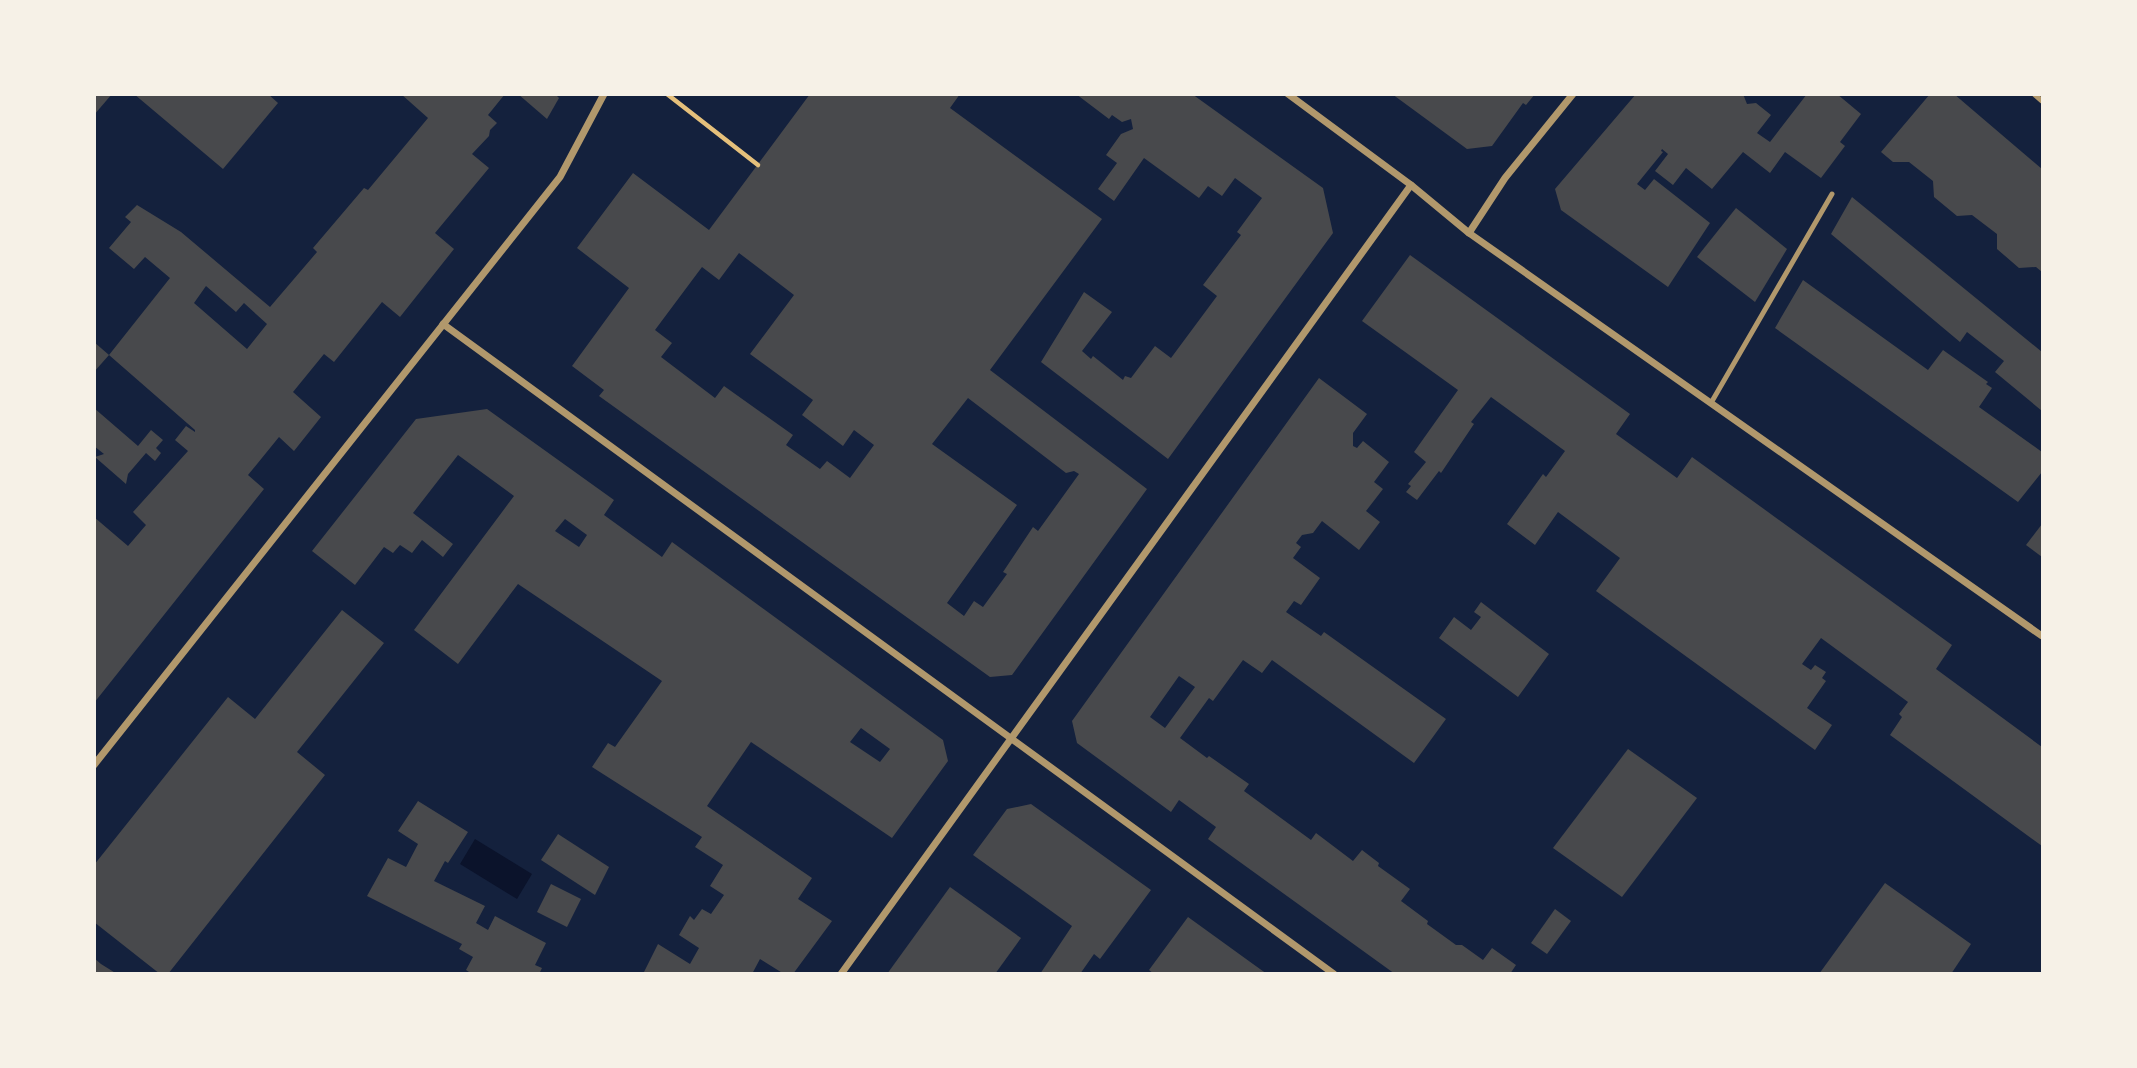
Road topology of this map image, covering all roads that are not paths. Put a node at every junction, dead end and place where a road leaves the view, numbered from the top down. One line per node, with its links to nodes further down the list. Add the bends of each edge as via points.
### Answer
1 (604, 94): 9 (street, via 560,177)
2 (1288, 94): 6 (street)
3 (1573, 94): 8 (street, via 1504,178)
4 (2034, 94): 5 (lane)
5 (2042, 101)
6 (1411, 185): 8 (street); 12 (street)
7 (1832, 194): 10 (lane)
8 (1469, 233): 10 (street)
9 (443, 324): 12 (street); 13 (street)
10 (1711, 403): 11 (street)
11 (2042, 636)
12 (1012, 738): 14 (street); 15 (street)
13 (94, 765)
14 (841, 974)
15 (1334, 974)

